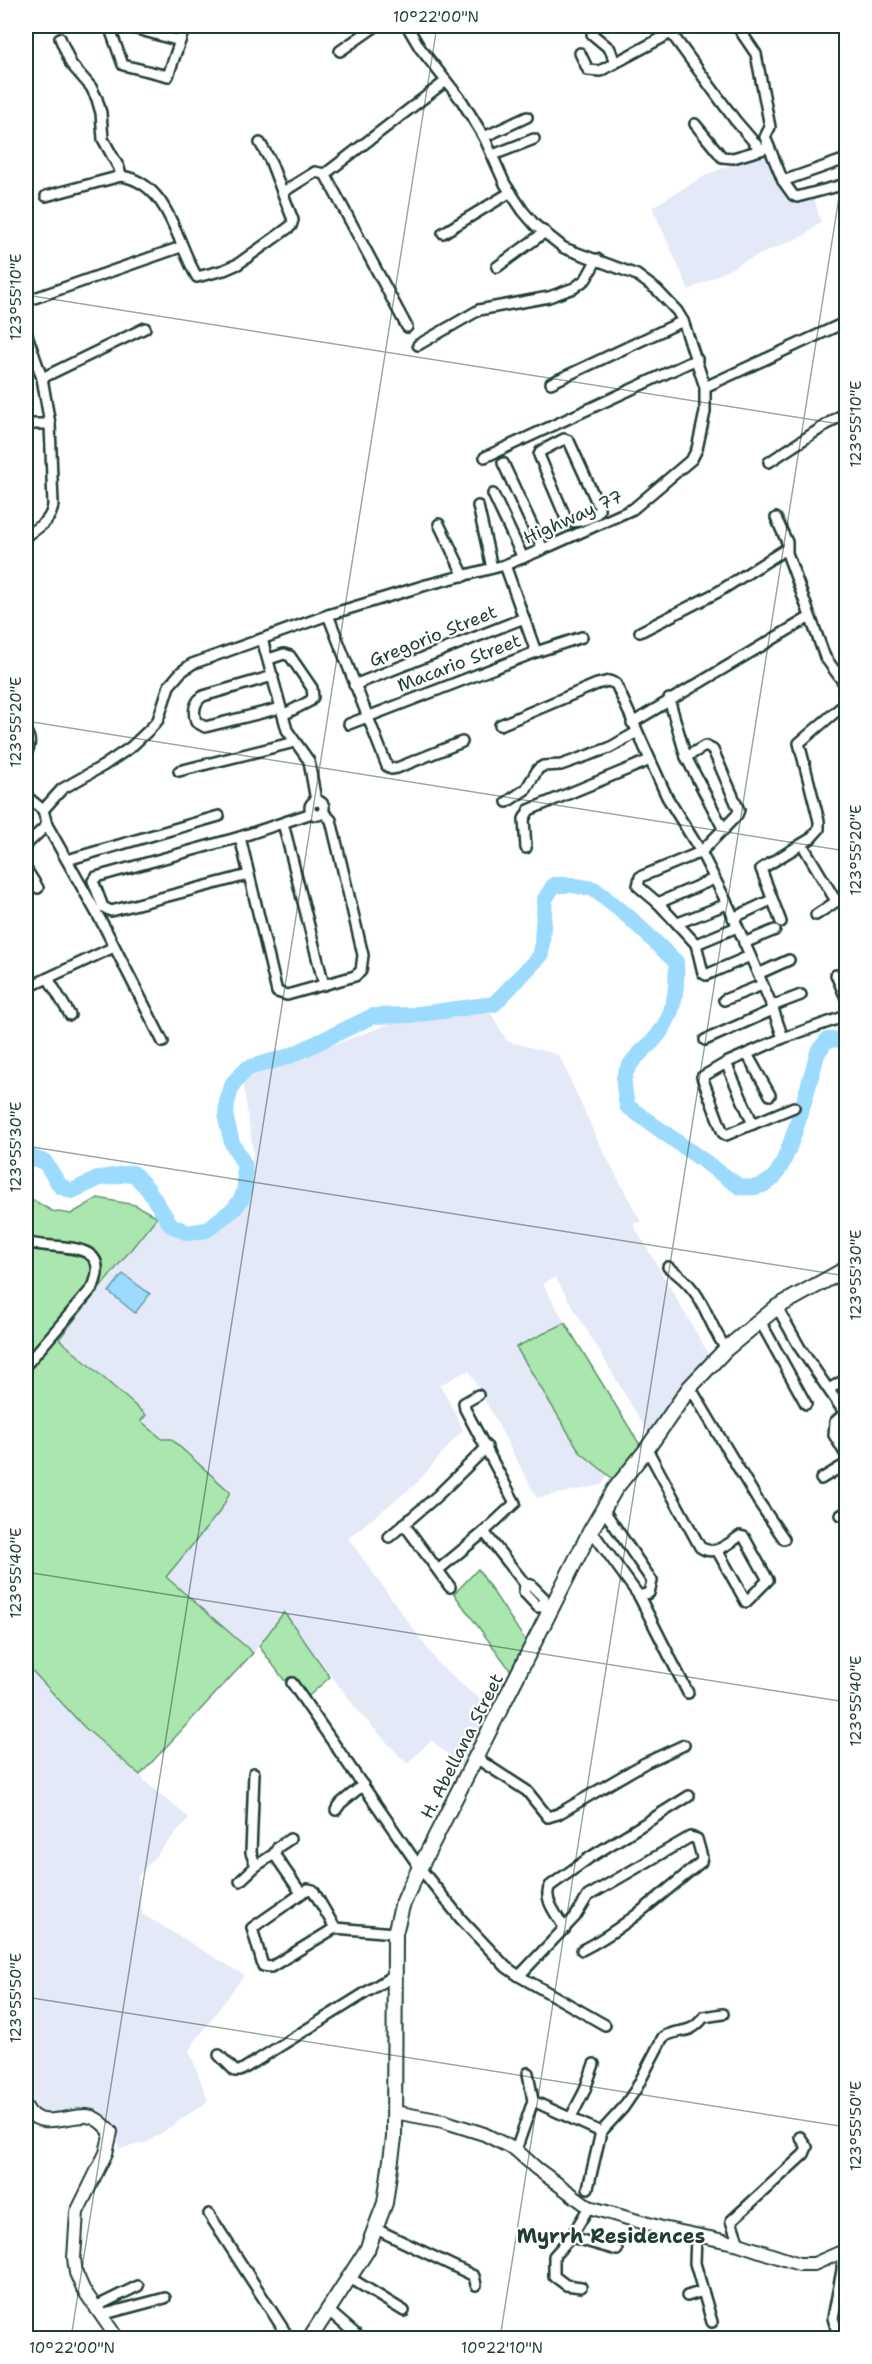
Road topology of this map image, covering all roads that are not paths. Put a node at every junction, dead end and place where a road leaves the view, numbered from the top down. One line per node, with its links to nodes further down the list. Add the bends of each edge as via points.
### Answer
1 (109, 26): 10 (street, via 123,64 168,76)
2 (126, 26): 10 (street)
3 (185, 26): 10 (street)
4 (376, 26): 11 (street)
5 (407, 26): 14 (street, Highway 77)
6 (737, 26): 20 (street, via 756,54 770,128)
7 (668, 29): 13 (street); 20 (street, via 741,127)
8 (592, 34): 13 (street, via 610,49)
9 (60, 38): 24 (street, via 71,64 97,99 102,139)
10 (180, 40)
11 (340, 51)
12 (580, 53): 13 (street, via 588,70 594,72)
13 (615, 63)
14 (446, 81): 17 (street, Highway 77); 23 (street)
15 (527, 117): 17 (street)
16 (695, 123): 20 (street, via 722,157)
17 (484, 137): 21 (street, Highway 77)
18 (534, 139): 21 (street)
19 (260, 143): 27 (street)
20 (765, 149): 25 (street)
21 (493, 155): 28 (street, Highway 77)
22 (846, 159): 25 (street)
23 (325, 174): 27 (street, via 315,172); 38 (street)
24 (121, 176): 29 (street); 32 (street, via 137,180 154,194 166,210)
25 (783, 181): 26 (street, via 797,196)
26 (846, 184)
27 (283, 192): 32 (street, via 293,220 291,226 238,264 197,277)
28 (511, 192): 30 (street, Highway 77, via 523,211); 31 (street)
29 (46, 196)
30 (545, 232): 33 (street, Highway 77, via 564,248); 34 (street)
31 (443, 233)
32 (181, 247): 35 (street)
33 (597, 259): 36 (street, Highway 77, via 644,280 678,311); 41 (street, via 586,279 574,288 549,297 479,310)
34 (497, 267)
35 (26, 301)
36 (683, 321): 42 (street, Highway 77); 44 (street)
37 (846, 322): 45 (street)
38 (407, 327)
39 (145, 328): 43 (street)
40 (26, 332): 43 (street)
41 (418, 345)
42 (697, 359): 45 (street, Highway 77); 49 (street)
43 (42, 378): 48 (street)
44 (551, 383)
45 (705, 387): 55 (street, Highway 77, via 705,412 692,459 633,509)
46 (846, 412): 50 (street)
47 (26, 424): 48 (street)
48 (50, 424): 57 (street, via 52,514)
49 (485, 456)
50 (769, 462)
51 (503, 463): 58 (street)
52 (493, 494): 60 (street)
53 (478, 506): 62 (street)
54 (776, 518): 59 (street, via 787,542)
55 (596, 521): 55 (street, via 599,507 569,441 564,439 540,451 538,455 567,521); 58 (street, Highway 77)
56 (440, 524): 63 (street)
57 (26, 535)
58 (543, 549): 60 (street, Highway 77)
59 (786, 549): 65 (street); 67 (street, via 718,592)
60 (524, 558): 61 (street, Highway 77)
61 (505, 565): 62 (street, Highway 77); 66 (street)
62 (492, 568): 63 (street, Highway 77)
63 (464, 576): 64 (street, Highway 77)
64 (328, 615): 69 (street, Highway 77); 73 (street)
65 (810, 617): 74 (street, via 825,657); 75 (street)
66 (524, 618): 70 (street); 73 (street, Gregorio Street)
67 (640, 632)
68 (582, 637): 70 (street, Macario Street)
69 (262, 639): 71 (street); 93 (street, Highway 77, via 192,664 181,672 169,686 158,720 151,728 131,747 62,789)
70 (536, 652): 78 (street, Macario Street)
71 (268, 659): 72 (street); 77 (street, via 290,656 312,688 310,701)
72 (273, 676): 77 (street); 77 (street, via 203,696 194,716 205,727)
73 (354, 685): 78 (street)
74 (846, 686)
75 (669, 699): 79 (street); 87 (street)
76 (846, 703): 101 (street, via 799,743 819,821 819,829)
77 (282, 711): 84 (street)
78 (367, 716): 80 (street, Macario Street); 85 (street, via 391,769)
79 (632, 723): 81 (street, via 617,686 609,681); 83 (street)
80 (349, 724)
81 (500, 725)
82 (26, 732): 86 (street, via 30,740)
83 (637, 732): 88 (street); 92 (street, via 609,748 561,765 543,766 526,789)
84 (295, 742): 89 (street); 91 (street, via 309,761)
85 (462, 742)
86 (26, 754)
87 (686, 757): 99 (street); 99 (street, via 705,746 713,750 739,810)
88 (650, 760): 103 (street, via 529,810 524,819); 104 (street, via 672,806)
89 (179, 771)
90 (26, 796): 93 (street)
91 (316, 801): 94 (street, via 324,806); 95 (street, via 310,807)
92 (507, 802)
93 (43, 810): 98 (street)
94 (323, 812): 95 (street); 127 (street, via 331,820 363,955 361,971 356,976)
95 (312, 813): 97 (street)
96 (219, 816): 105 (street)
97 (283, 823): 100 (street); 127 (street)
98 (46, 825): 102 (street); 105 (street)
99 (724, 830): 104 (street)
100 (240, 837): 107 (street); 107 (street, via 93,881 103,907 111,911)
101 (802, 844): 111 (street); 118 (street, via 761,869 778,926)
102 (26, 845)
103 (526, 848)
104 (702, 852): 108 (street); 113 (street, via 640,877 638,886)
105 (67, 860): 120 (street)
106 (26, 869): 109 (street)
107 (248, 876): 127 (street, via 277,992 287,995)
108 (714, 879): 113 (street); 114 (street)
109 (38, 888)
110 (846, 895): 111 (street)
111 (836, 901): 115 (street)
112 (767, 902): 116 (street)
113 (658, 903): 117 (street)
114 (727, 903): 116 (street); 117 (street)
115 (816, 915)
116 (735, 922): 118 (street); 119 (street)
117 (678, 923): 119 (street)
118 (744, 943): 121 (street)
119 (696, 944): 121 (street, via 706,975)
120 (114, 947): 125 (street); 137 (street)
121 (750, 956): 123 (street)
122 (789, 960): 123 (street)
123 (758, 974): 128 (street)
124 (836, 975): 130 (street)
125 (48, 978): 126 (street); 133 (street)
126 (33, 985)
127 (324, 985)
128 (762, 985): 131 (street); 132 (street)
129 (801, 995): 132 (street)
130 (846, 998)
131 (724, 1000)
132 (773, 1008): 135 (street); 136 (street)
133 (70, 1015)
134 (846, 1016): 135 (street)
135 (783, 1038): 138 (street)
136 (705, 1040)
137 (163, 1042)
138 (747, 1054): 139 (street); 140 (street)
139 (726, 1063): 142 (street); 142 (street, via 702,1077 723,1133)
140 (770, 1095)
141 (794, 1107): 142 (street)
142 (753, 1124)
143 (26, 1242): 149 (street, via 90,1253 98,1275 93,1287)
144 (668, 1267): 148 (street, via 690,1283)
145 (846, 1269): 146 (main road, H. Abellana Street)
146 (777, 1307): 147 (main road, H. Abellana Street); 152 (street)
147 (760, 1321): 148 (main road, H. Abellana Street); 154 (street)
148 (726, 1349): 151 (main road, H. Abellana Street)
149 (26, 1365)
150 (846, 1379): 152 (street)
151 (690, 1387): 157 (main road, H. Abellana Street); 166 (street)
152 (829, 1389): 155 (street)
153 (478, 1395): 156 (street, via 464,1403 464,1407)
154 (806, 1404)
155 (846, 1413): 158 (street, via 835,1422 834,1435)
156 (487, 1447): 162 (street); 164 (street, via 515,1501)
157 (647, 1449): 161 (main road, H. Abellana Street); 167 (street, via 700,1547)
158 (846, 1455)
159 (846, 1464): 160 (street)
160 (821, 1479)
161 (603, 1509): 163 (main road, H. Abellana Street); 170 (street, via 652,1581 649,1593)
162 (404, 1524): 165 (street); 168 (street)
163 (591, 1530): 170 (street); 171 (main road, H. Abellana Street)
164 (484, 1532): 168 (street); 171 (street, via 525,1584 524,1592 538,1607)
165 (389, 1537)
166 (784, 1539)
167 (717, 1550): 167 (street, via 735,1581 746,1602 767,1578 743,1536)
168 (438, 1570): 169 (street)
169 (450, 1587)
170 (639, 1596): 173 (street)
171 (547, 1610): 175 (main road, H. Abellana Street)
172 (292, 1683): 177 (street)
173 (688, 1693)
174 (684, 1745): 175 (street, via 548,1817 527,1791)
175 (476, 1758): 183 (main road, H. Abellana Street)
176 (254, 1773): 182 (street, via 251,1853)
177 (363, 1785): 179 (street); 183 (street)
178 (689, 1796): 187 (street, via 550,1886 547,1898)
179 (336, 1810)
180 (290, 1839): 181 (street)
181 (274, 1854): 182 (street); 185 (street)
182 (256, 1866): 184 (street)
183 (420, 1868): 188 (main road, H. Abellana Street, via 402,1906); 191 (street, via 461,1919)
184 (240, 1881)
185 (302, 1893): 186 (street, via 313,1890); 186 (street, via 252,1928 264,1966 271,1967)
186 (335, 1928): 188 (street)
187 (565, 1929): 189 (street, via 588,1896 690,1837 697,1839 701,1862); 191 (street)
188 (395, 1933): 190 (main road, H. Abellana Street)
189 (582, 1950)
190 (394, 1975): 194 (street, via 240,2071 235,2071); 199 (main road, H. Abellana Street)
191 (519, 1976): 193 (street)
192 (723, 2014): 201 (street, via 704,2017 687,2032 663,2037 636,2089)
193 (604, 2025)
194 (219, 2055)
195 (594, 2064): 200 (street)
196 (528, 2073): 197 (street)
197 (533, 2101): 200 (street); 203 (street)
198 (26, 2107): 220 (street, via 33,2116 45,2121 87,2116 98,2119 111,2132 106,2153 75,2221 76,2272)
199 (394, 2112): 203 (street, via 443,2121 484,2134); 207 (main road, H. Abellana Street, via 385,2203)
200 (571, 2117): 201 (street)
201 (602, 2132): 204 (street)
202 (800, 2138): 210 (street, via 807,2147 804,2154 731,2221)
203 (516, 2150): 205 (street)
204 (588, 2187)
205 (589, 2207): 208 (street); 209 (street)
206 (209, 2214): 225 (street)
207 (376, 2229): 213 (main road, H. Abellana Street); 214 (street, via 474,2276)
208 (571, 2236): 211 (street); 216 (street, via 554,2256 554,2276 566,2285)
209 (696, 2236): 210 (street); 217 (street, via 694,2263)
210 (739, 2244): 212 (street, via 799,2264 814,2264)
211 (617, 2250)
212 (845, 2251): 228 (street, via 833,2318)
213 (350, 2278): 221 (main road, H. Abellana Street); 222 (street)
214 (476, 2284)
215 (138, 2286): 220 (street)
216 (580, 2287)
217 (703, 2291): 218 (street); 223 (street)
218 (687, 2296)
219 (165, 2298): 220 (street)
220 (98, 2311): 224 (street)
221 (329, 2311): 226 (main road, H. Abellana Street); 227 (street)
222 (404, 2312)
223 (712, 2322)
224 (117, 2338)
225 (289, 2338)
226 (310, 2338)
227 (360, 2338)
228 (839, 2338)

